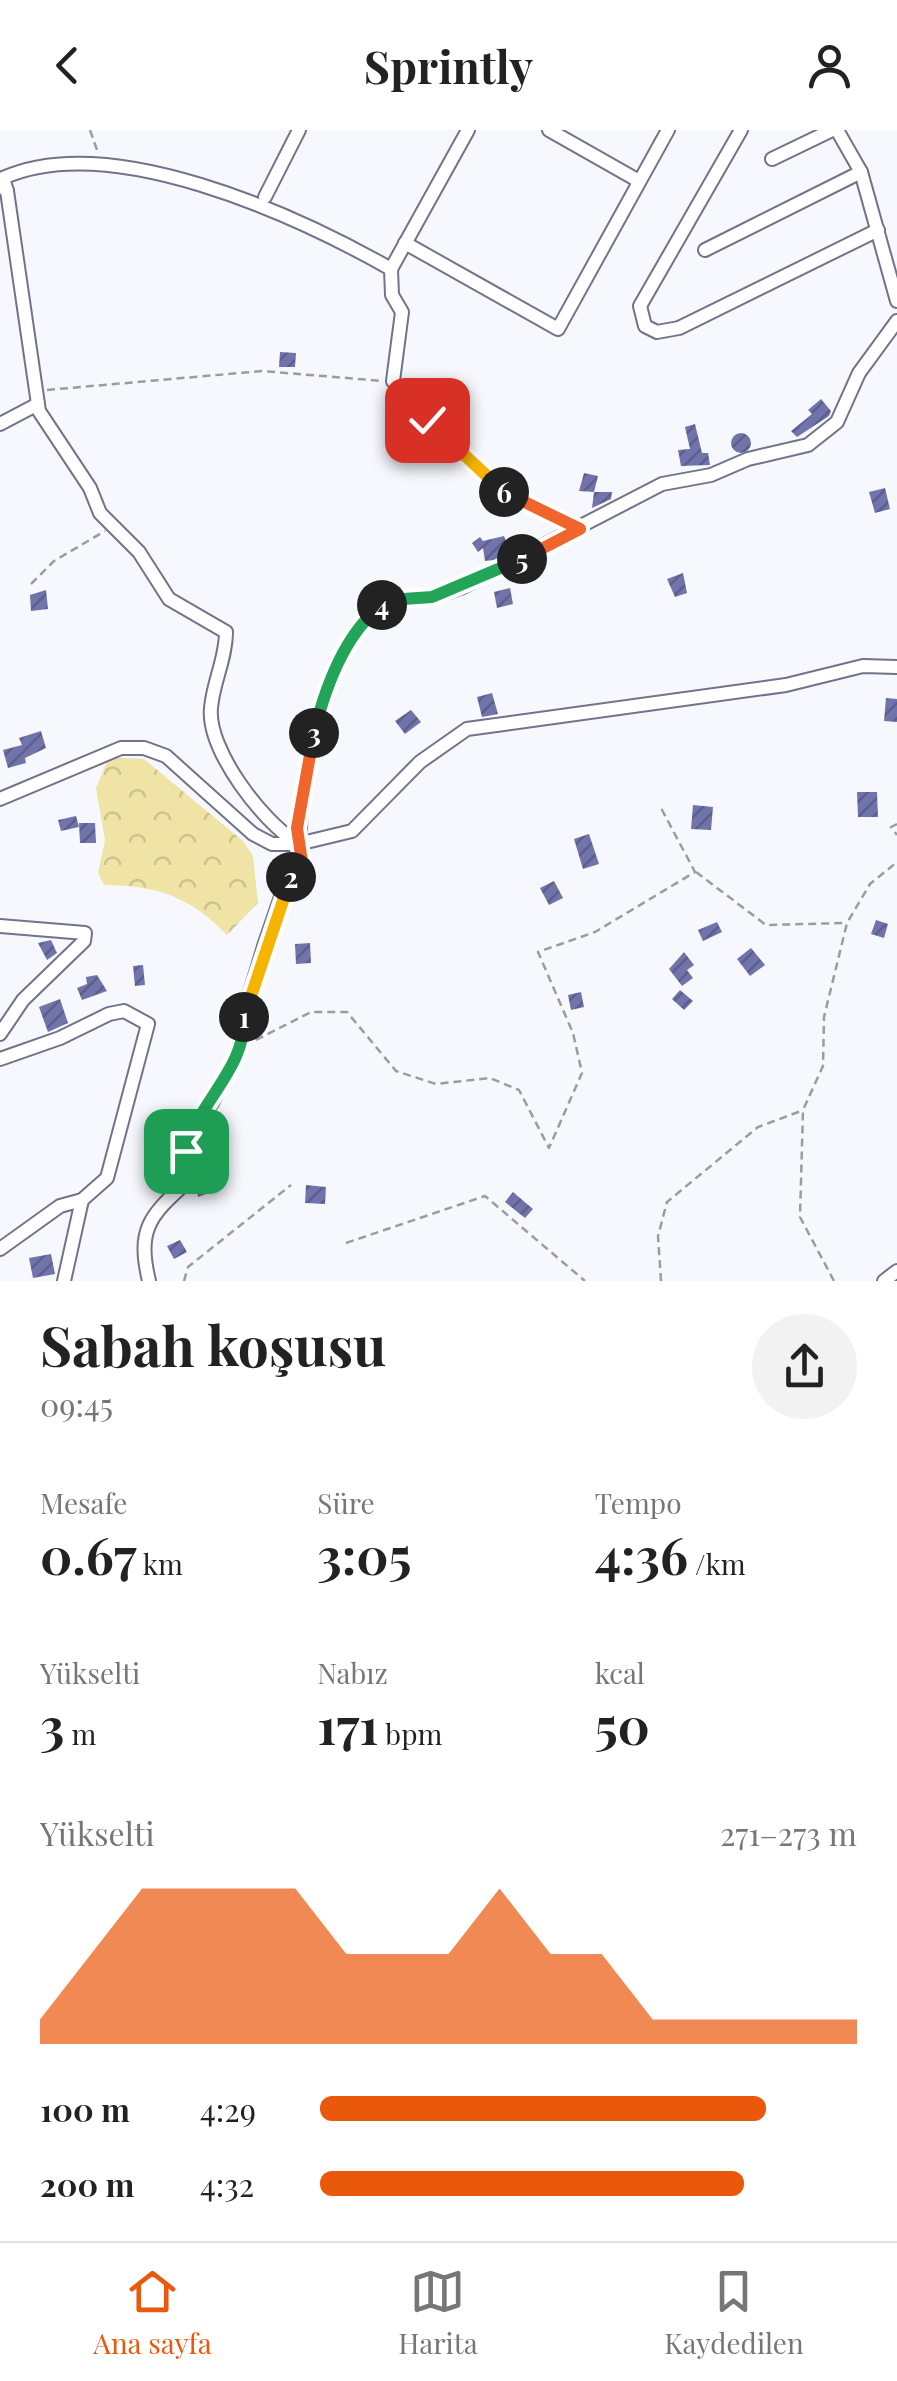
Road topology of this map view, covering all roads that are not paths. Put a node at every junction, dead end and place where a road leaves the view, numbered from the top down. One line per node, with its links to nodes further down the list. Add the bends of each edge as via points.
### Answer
1 (299, 130): 11 (street)
2 (468, 130): 13 (street)
3 (548, 130): 9 (street)
4 (668, 130): 9 (street)
5 (741, 130): 12 (street, via 640,306 645,326 657,332 680,328)
6 (834, 130): 7 (street); 8 (street)
7 (772, 159)
8 (861, 172): 12 (street); 14 (street)
9 (639, 182): 13 (street, via 558,329)
10 (4, 188): 11 (street, via 3,178 16,168 97,150 136,154); 19 (street)
11 (265, 197): 15 (street)
12 (878, 230): 16 (street)
13 (405, 243): 15 (street)
14 (705, 250)
15 (390, 269): 18 (street, via 392,295 402,312)
16 (897, 301)
17 (897, 321): 23 (street, via 860,372 837,422 808,445 662,484 463,587 389,600 366,617 325,687)
18 (393, 381)
19 (37, 397): 20 (street); 23 (street, via 111,528 139,552 170,599 226,632 210,710 220,746 255,805)
20 (0, 424)
21 (897, 667): 23 (street, via 863,666 786,686 467,729 420,762 352,832)
22 (0, 800): 23 (street, via 121,748 144,748 166,756 253,834 272,844)
23 (298, 844): 33 (street, via 302,862 285,884 265,943 241,1045 190,1132 186,1182 147,1221 143,1244)
24 (0, 926): 25 (street, via 86,933)
25 (0, 1034)
26 (0, 1059): 27 (street, via 108,1014 124,1011 148,1024 107,1178)
27 (82, 1200): 28 (street, via 60,1206); 29 (street)
28 (0, 1249)
29 (70, 1267): 31 (street); 32 (street)
30 (897, 1271): 34 (street)
31 (64, 1281)
32 (80, 1281)
33 (150, 1281)
34 (884, 1281)

